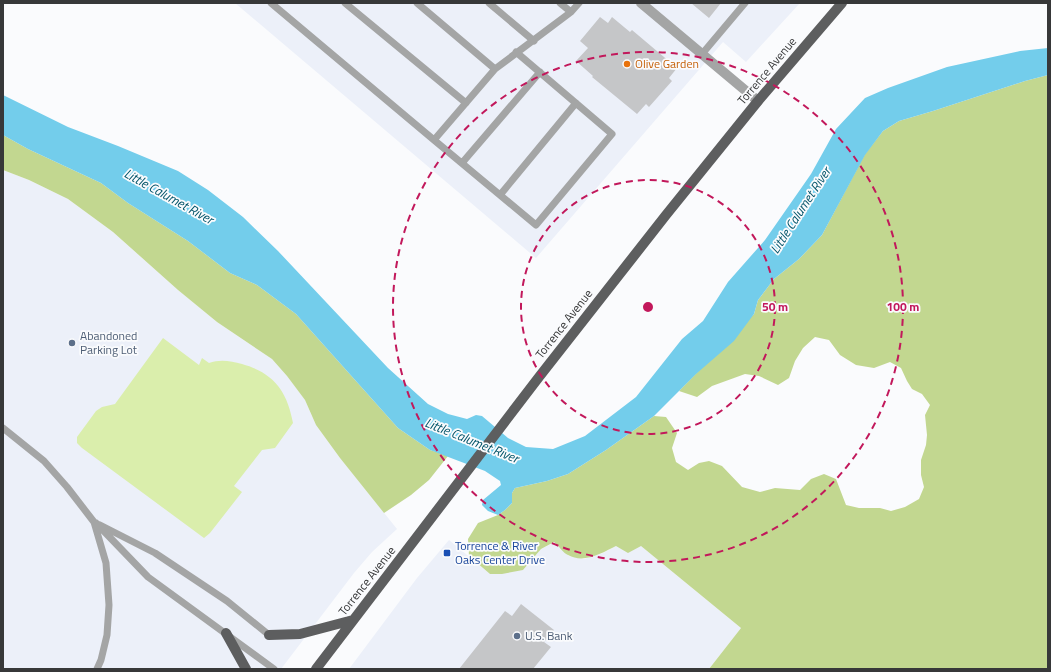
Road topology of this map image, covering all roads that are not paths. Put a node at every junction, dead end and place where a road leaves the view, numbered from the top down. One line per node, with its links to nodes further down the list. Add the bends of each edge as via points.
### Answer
1 (271, 3): 19 (lane)
2 (345, 3): 17 (lane)
3 (417, 3): 14 (lane)
4 (489, 3): 11 (lane)
5 (560, 3): 10 (lane)
6 (579, 3): 10 (lane)
7 (642, 3): 13 (street)
8 (745, 3): 13 (lane)
9 (842, 3): 16 (main road, Torrence Avenue)
10 (571, 12): 11 (lane)
11 (534, 41): 12 (lane)
12 (516, 52): 14 (lane); 15 (lane)
13 (702, 54): 16 (street)
14 (495, 69): 17 (lane)
15 (540, 72): 18 (lane); 20 (lane)
16 (758, 101): 24 (main road, Torrence Avenue, via 559,352)
17 (466, 103): 19 (lane)
18 (576, 103): 21 (lane); 21 (lane, via 612,134 536,225)
19 (434, 140): 20 (lane)
20 (462, 164): 21 (lane)
21 (500, 195)
22 (3, 428): 23 (lane, via 44,461)
23 (94, 522): 25 (lane, via 148,578); 26 (lane, via 155,553 227,602); 27 (lane, via 106,563 109,605 107,635)
24 (353, 620): 26 (main road, via 300,634); 30 (main road, Torrence Avenue)
25 (226, 633): 28 (main road); 29 (lane)
26 (268, 635)
27 (98, 669)
28 (246, 669)
29 (274, 669)
30 (316, 669)

